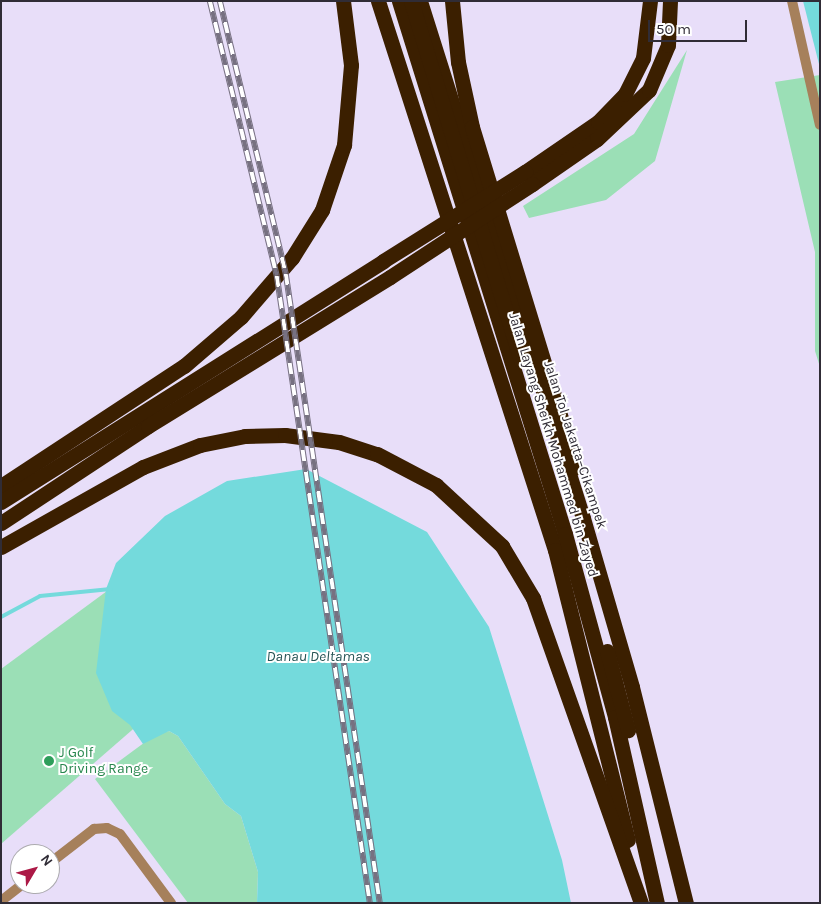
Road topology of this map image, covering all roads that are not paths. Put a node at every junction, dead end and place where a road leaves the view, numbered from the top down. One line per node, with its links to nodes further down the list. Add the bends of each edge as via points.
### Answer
1 (343, 1): 12 (highway, via 351,65 349,120 331,187 306,238 251,307 184,366)
2 (378, 1): 20 (highway, via 555,550)
3 (399, 1): 21 (highway, Jalan Layang Sheikh Mohammed bin Zayed, bridge, via 565,534 615,717)
4 (411, 1): 22 (highway, Jalan Layang Sheikh Mohammed bin Zayed, bridge, via 621,699)
5 (420, 1): 15 (highway, Jalan Tol Jakarta–Cikampek)
6 (452, 1): 15 (highway, via 458,62 472,127 576,466)
7 (650, 1): 11 (highway, via 643,58 625,94 598,122)
8 (670, 1): 11 (highway, via 668,46 649,90 597,140)
9 (792, 1): 10 (street)
10 (820, 125)
11 (529, 178): 12 (highway, bridge, via 383,261); 16 (highway, bridge, via 390,277 148,426)
12 (39, 468): 13 (highway); 14 (highway)
13 (1, 486)
14 (1, 502)
15 (583, 518): 23 (highway, Jalan Tol Jakarta–Cikampek, via 632,687)
16 (1, 523)
17 (1, 547): 20 (highway, via 143,467 200,445 246,436 285,435 339,442 391,460 436,485 496,539 527,585)
18 (60, 856): 19 (street, via 94,830 107,828 120,834)
19 (171, 903)
20 (642, 903)
21 (657, 903)
22 (667, 903)
23 (686, 903)

